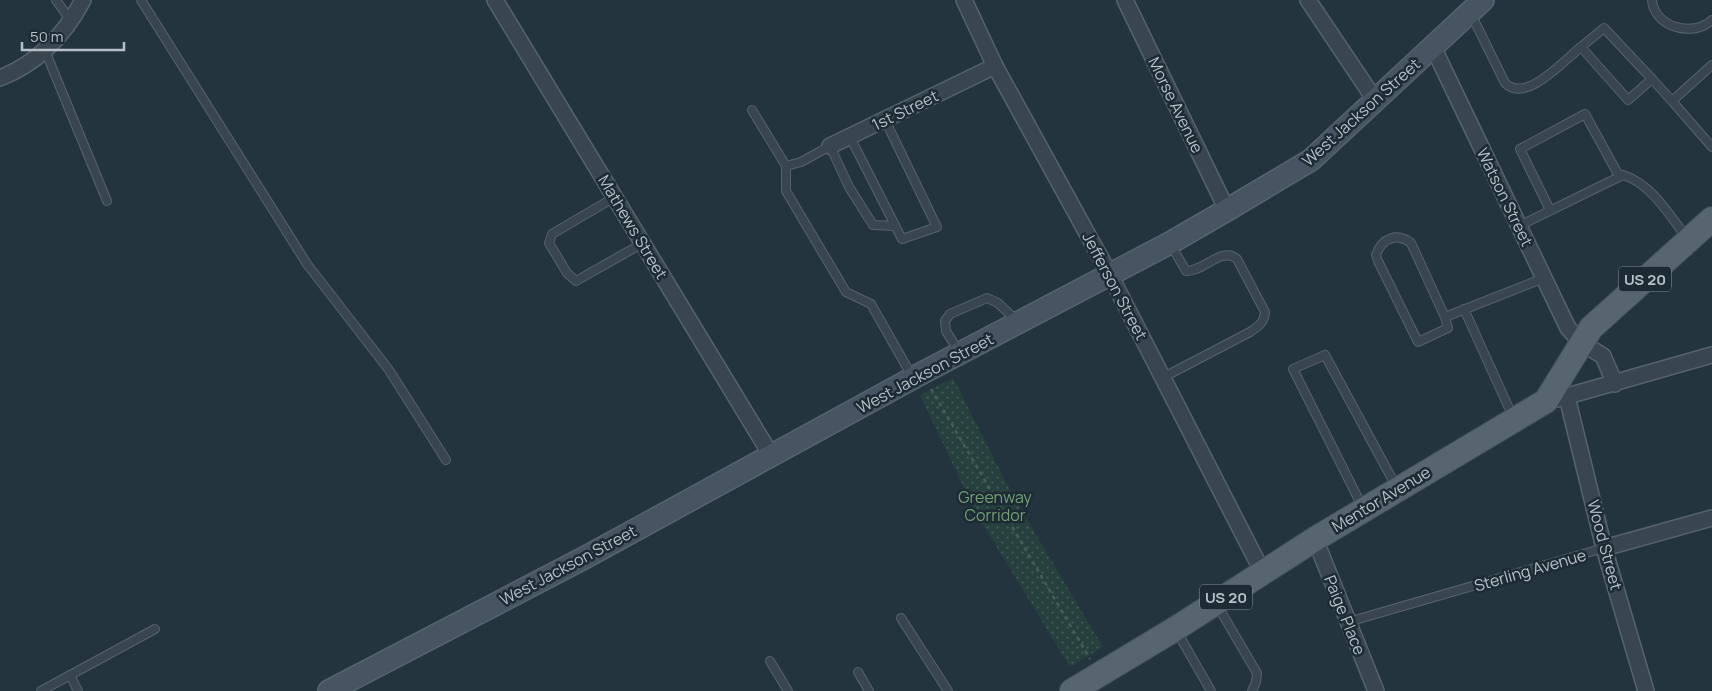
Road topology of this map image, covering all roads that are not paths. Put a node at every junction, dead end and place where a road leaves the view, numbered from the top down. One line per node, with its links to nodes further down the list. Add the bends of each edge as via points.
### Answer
1 (56, 0): 11 (lane)
2 (83, 0): 11 (street)
3 (141, 0): 52 (lane, via 307,264 389,370)
4 (495, 0): 28 (street, Mathews Street)
5 (964, 0): 16 (street, Jefferson Street)
6 (1125, 0): 30 (street, Morse Avenue)
7 (1308, 0): 19 (street)
8 (1652, 0): 10 (lane, via 1656,14 1678,28 1696,28)
9 (1476, 6): 12 (street, West Jackson Street); 13 (lane, via 1504,83 1511,89 1533,86)
10 (1712, 20)
11 (72, 21): 14 (street)
12 (1433, 47): 19 (street, West Jackson Street); 34 (street, Watson Street)
13 (1581, 47): 18 (lane, via 1604,28); 18 (lane, via 1628,100)
14 (46, 53): 17 (street); 29 (lane)
15 (1712, 65): 20 (lane)
16 (995, 66): 22 (street, 1st Street); 38 (street, Jefferson Street)
17 (0, 78)
18 (1652, 79): 20 (lane)
19 (1375, 100): 30 (street, West Jackson Street, via 1311,160)
20 (1672, 101): 25 (lane)
21 (752, 110): 26 (lane)
22 (885, 120): 23 (street, 1st Street); 33 (lane, via 937,227 902,239)
23 (850, 137): 24 (street, 1st Street); 33 (lane)
24 (830, 146): 26 (lane, 1st Street, via 801,162); 33 (lane, via 849,187 873,225)
25 (1712, 147)
26 (786, 166): 46 (lane, via 786,190 846,292 871,304)
27 (1619, 176): 31 (lane); 31 (lane, via 1585,114 1520,149); 35 (lane, via 1636,179)
28 (615, 197): 36 (street, Mathews Street); 36 (lane, via 552,234 550,243 567,273 576,281)
29 (107, 201)
30 (1227, 210): 37 (street, West Jackson Street)
31 (1550, 210): 34 (lane)
32 (1712, 219): 35 (main road, US 20)
33 (895, 226)
34 (1519, 226): 39 (street, Watson Street)
35 (1689, 240): 43 (main road, US 20, via 1592,328)
36 (643, 243): 51 (street, Mathews Street)
37 (1170, 244): 38 (street, West Jackson Street); 47 (lane, via 1186,271 1232,254 1265,312 1260,326)
38 (1110, 275): 42 (street, West Jackson Street); 47 (street, Jefferson Street)
39 (1544, 278): 40 (lane); 43 (street, Watson Street, via 1568,328)
40 (1464, 309): 41 (lane); 50 (lane)
41 (1445, 317): 41 (lane, via 1411,243 1404,237 1383,242 1376,255 1378,261 1418,342 1448,328)
42 (1020, 323): 44 (street, West Jackson Street); 44 (lane, via 998,303 986,298 950,314 944,320 946,330)
43 (1582, 343): 48 (street, Watson Street, via 1602,356); 49 (main road, US 20)
44 (960, 355): 46 (street, West Jackson Street)
45 (1712, 355): 48 (street, Mentor Avenue)
46 (919, 376): 51 (street, West Jackson Street)
47 (1162, 378): 58 (street, Jefferson Street)
48 (1615, 384): 49 (street, Mentor Avenue)
49 (1557, 399): 50 (main road, Mentor Avenue / US 20); 57 (street, Wood Street)
50 (1514, 420): 53 (main road, Mentor Avenue / US 20)
51 (771, 455): 69 (street, West Jackson Street, via 355,681)
52 (446, 460)
53 (1398, 489): 54 (main road, Mentor Avenue / US 20); 54 (lane, via 1324,355 1294,369)
54 (1364, 510): 56 (main road, Mentor Avenue / US 20)
55 (1712, 518): 57 (street, Sterling Avenue)
56 (1315, 539): 58 (main road, Mentor Avenue / US 20); 61 (street, Paige Place)
57 (1604, 548): 61 (lane, Sterling Avenue); 77 (street, Wood Street)
58 (1263, 573): 59 (main road, Mentor Avenue / US 20)
59 (1216, 604): 63 (main road, Mentor Avenue / US 20); 75 (lane, via 1257,673)
60 (901, 618): 72 (lane)
61 (1348, 622): 76 (street, Paige Place)
62 (155, 629): 66 (lane)
63 (1175, 629): 73 (main road, Mentor Avenue / US 20); 74 (lane)
64 (770, 661): 70 (lane)
65 (858, 672): 71 (lane)
66 (70, 675): 67 (lane); 68 (lane)
67 (40, 691)
68 (78, 691)
69 (328, 691)
70 (788, 691)
71 (869, 691)
72 (948, 691)
73 (1072, 691)
74 (1212, 691)
75 (1252, 691)
76 (1376, 691)
77 (1646, 691)

